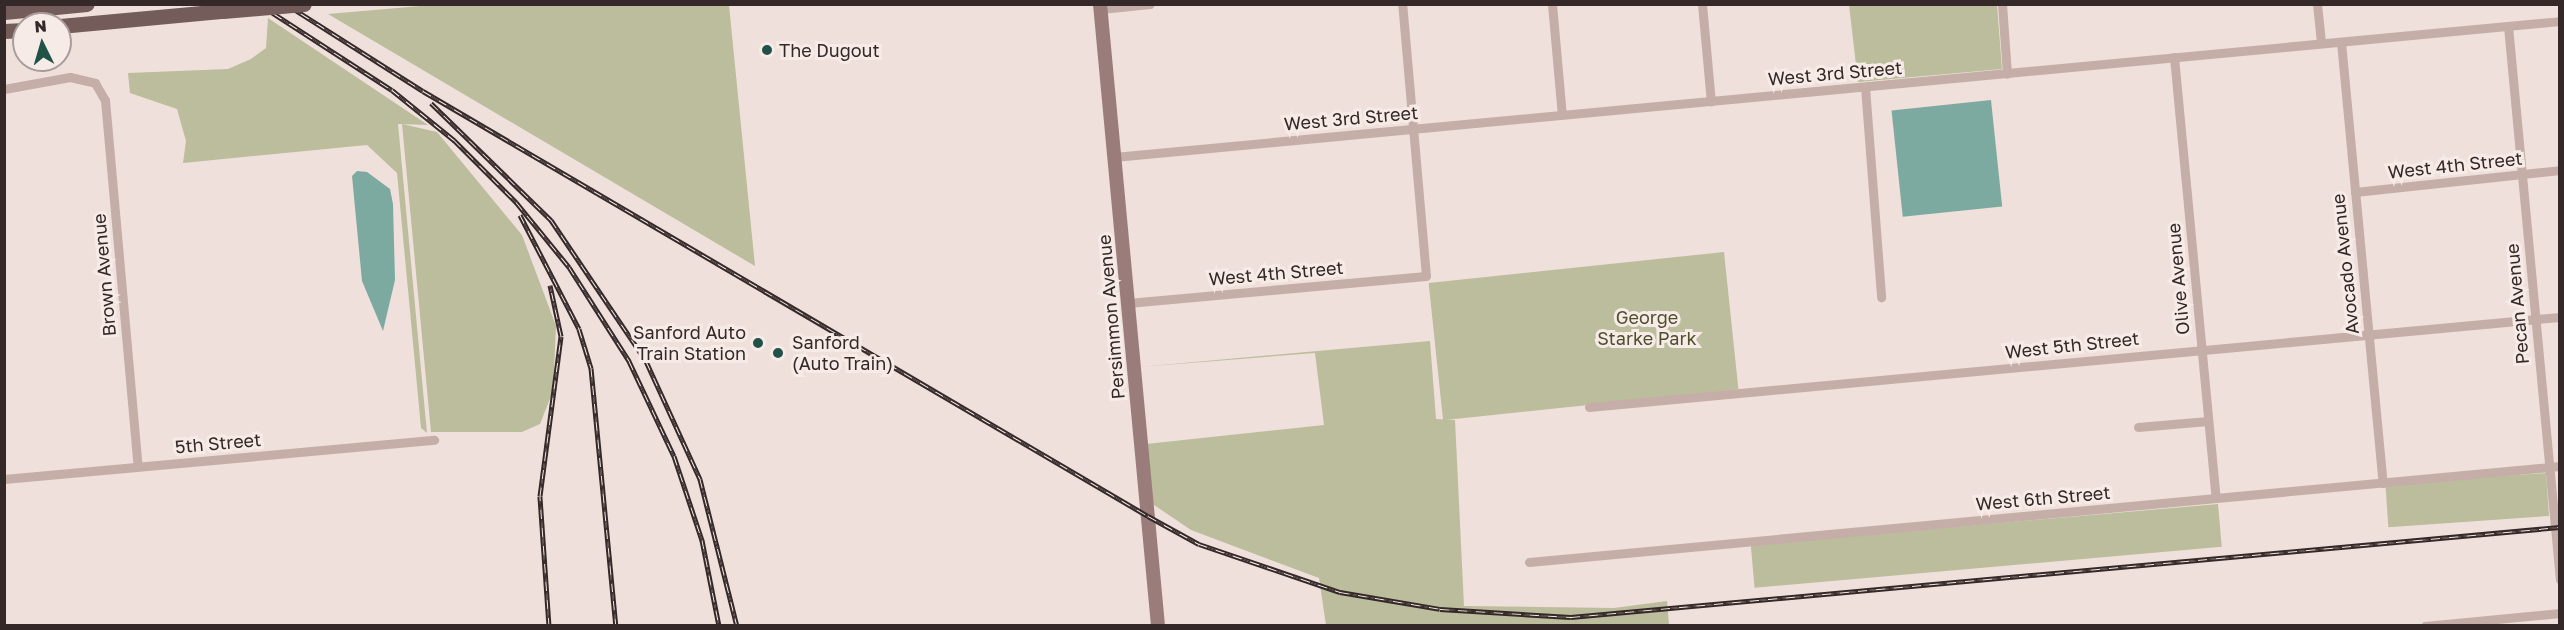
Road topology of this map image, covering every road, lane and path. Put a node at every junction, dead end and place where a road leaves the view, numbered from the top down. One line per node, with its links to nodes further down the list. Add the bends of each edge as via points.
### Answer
1 (87, 4): 10 (main road)
2 (304, 4): 12 (main road, bridge)
3 (1150, 4): 9 (street)
4 (1402, 4): 22 (street)
5 (1552, 4): 21 (street)
6 (1702, 4): 20 (street)
7 (2002, 4): 17 (street)
8 (2318, 4): 15 (street)
9 (1100, 7): 23 (street, Persimmon Avenue)
10 (4, 12)
11 (2559, 21): 13 (street, West 3rd Street)
12 (72, 25)
13 (2508, 26): 14 (street, West 3rd Street); 25 (street, Pecan Avenue)
14 (2341, 42): 15 (street, West 3rd Street); 26 (street, Avocado Avenue)
15 (2321, 44): 16 (street, West 3rd Street)
16 (2174, 57): 17 (street, West 3rd Street); 32 (street, Olive Avenue)
17 (2007, 74): 18 (street, West 3rd Street)
18 (1865, 87): 20 (street, West 3rd Street); 27 (street)
19 (4, 89): 37 (street, Brown Avenue, via 70,77 95,83 105,100)
20 (1711, 102): 21 (street, West 3rd Street)
21 (1562, 115): 22 (street, West 3rd Street)
22 (1414, 129): 23 (street, West 3rd Street); 28 (street, West 4th Street, via 1426,276)
23 (1114, 157): 28 (street, Persimmon Avenue)
24 (2559, 170): 25 (street, West 4th Street)
25 (2522, 174): 26 (street, West 4th Street); 30 (street, Pecan Avenue)
26 (2355, 192): 31 (street, Avocado Avenue)
27 (1881, 297)
28 (1128, 303): 45 (street, Persimmon Avenue)
29 (2559, 317): 30 (street, West 5th Street)
30 (2535, 319): 31 (street, West 5th Street); 38 (street, Pecan Avenue)
31 (2369, 333): 32 (street, West 5th Street); 40 (street, Avocado Avenue)
32 (2201, 348): 33 (street, West 5th Street); 34 (street, Olive Avenue)
33 (1589, 407)
34 (2208, 420): 35 (street); 41 (street, Olive Avenue)
35 (2138, 427)
36 (434, 440): 37 (street, 5th Street)
37 (138, 466): 39 (street, 5th Street)
38 (2555, 466): 40 (street, West 6th Street); 43 (street, Pecan Avenue)
39 (4, 479)
40 (2383, 483): 41 (street, West 6th Street)
41 (2216, 498): 42 (street, West 6th Street)
42 (1529, 562)
43 (2559, 580)
44 (2559, 613): 46 (street)
45 (1158, 626)
46 (2425, 626)

